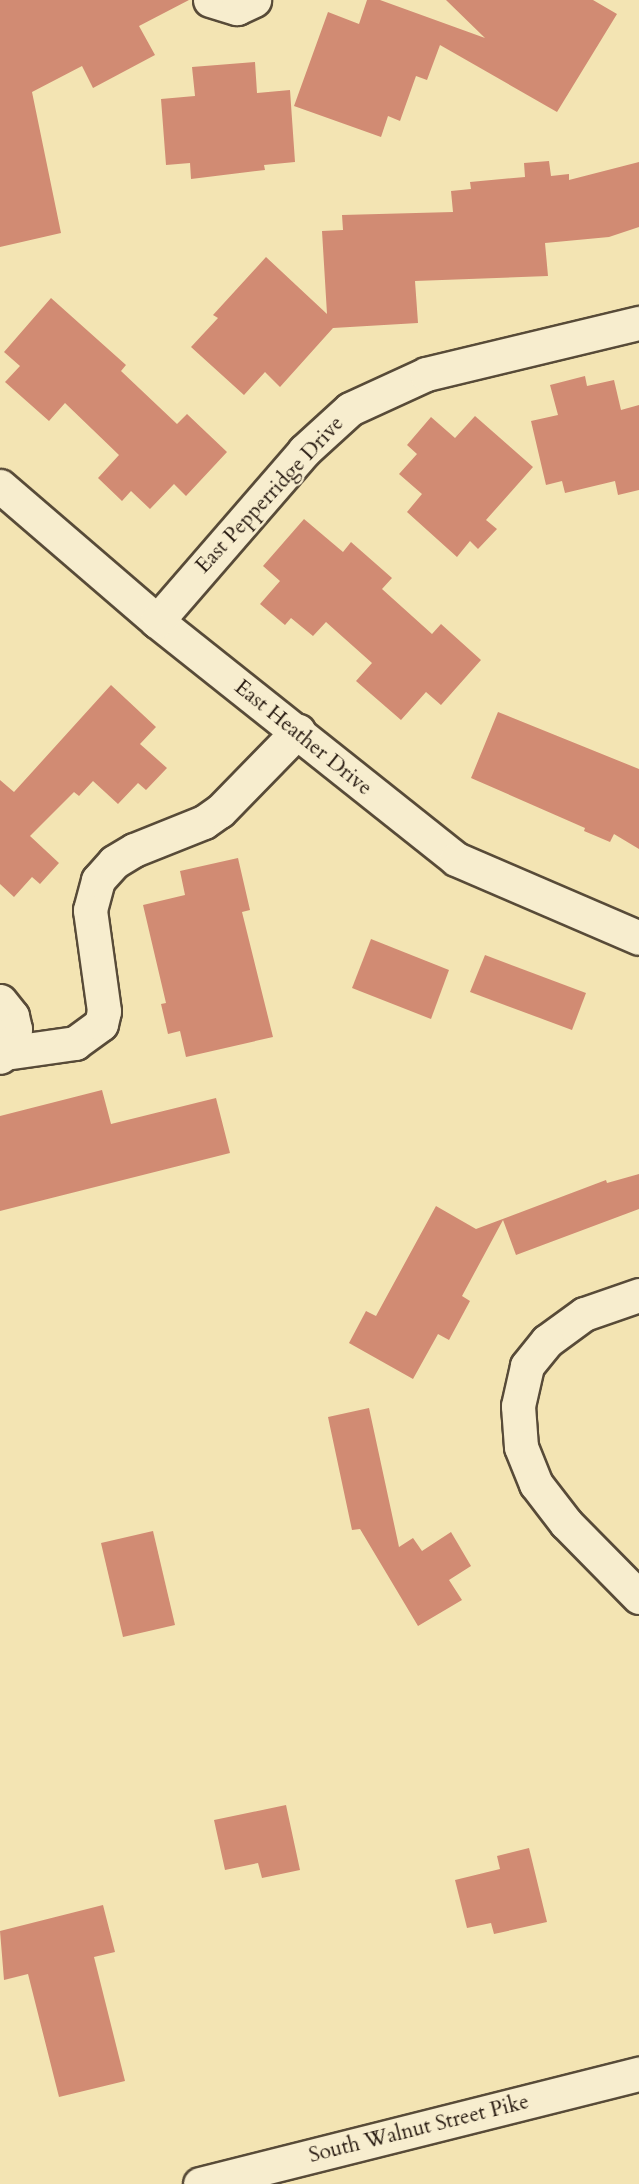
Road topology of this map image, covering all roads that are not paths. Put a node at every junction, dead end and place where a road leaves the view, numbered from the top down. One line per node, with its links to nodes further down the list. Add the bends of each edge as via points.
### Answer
1 (210, 0): 2 (street, via 237,8)
2 (254, 0)
3 (639, 323): 5 (street, East Pepperridge Drive, via 426,374 350,409 304,451)
4 (0, 486): 5 (street, East Heather Drive)
5 (157, 621): 6 (street, East Heather Drive)
6 (298, 731): 7 (street, East Heather Drive, via 413,829 456,859); 9 (street, via 219,811 204,822 134,850 114,862 98,880 90,910 104,1011 101,1024 75,1043)
7 (639, 938)
8 (0, 1001): 9 (street, via 12,1016 15,1029)
9 (3, 1055)
10 (639, 1295): 11 (street, via 584,1314 547,1341 527,1366 518,1406 521,1447 536,1484 566,1523)
11 (639, 1597)
12 (639, 2074): 13 (street, South Walnut Street Pike)
13 (200, 2184)

